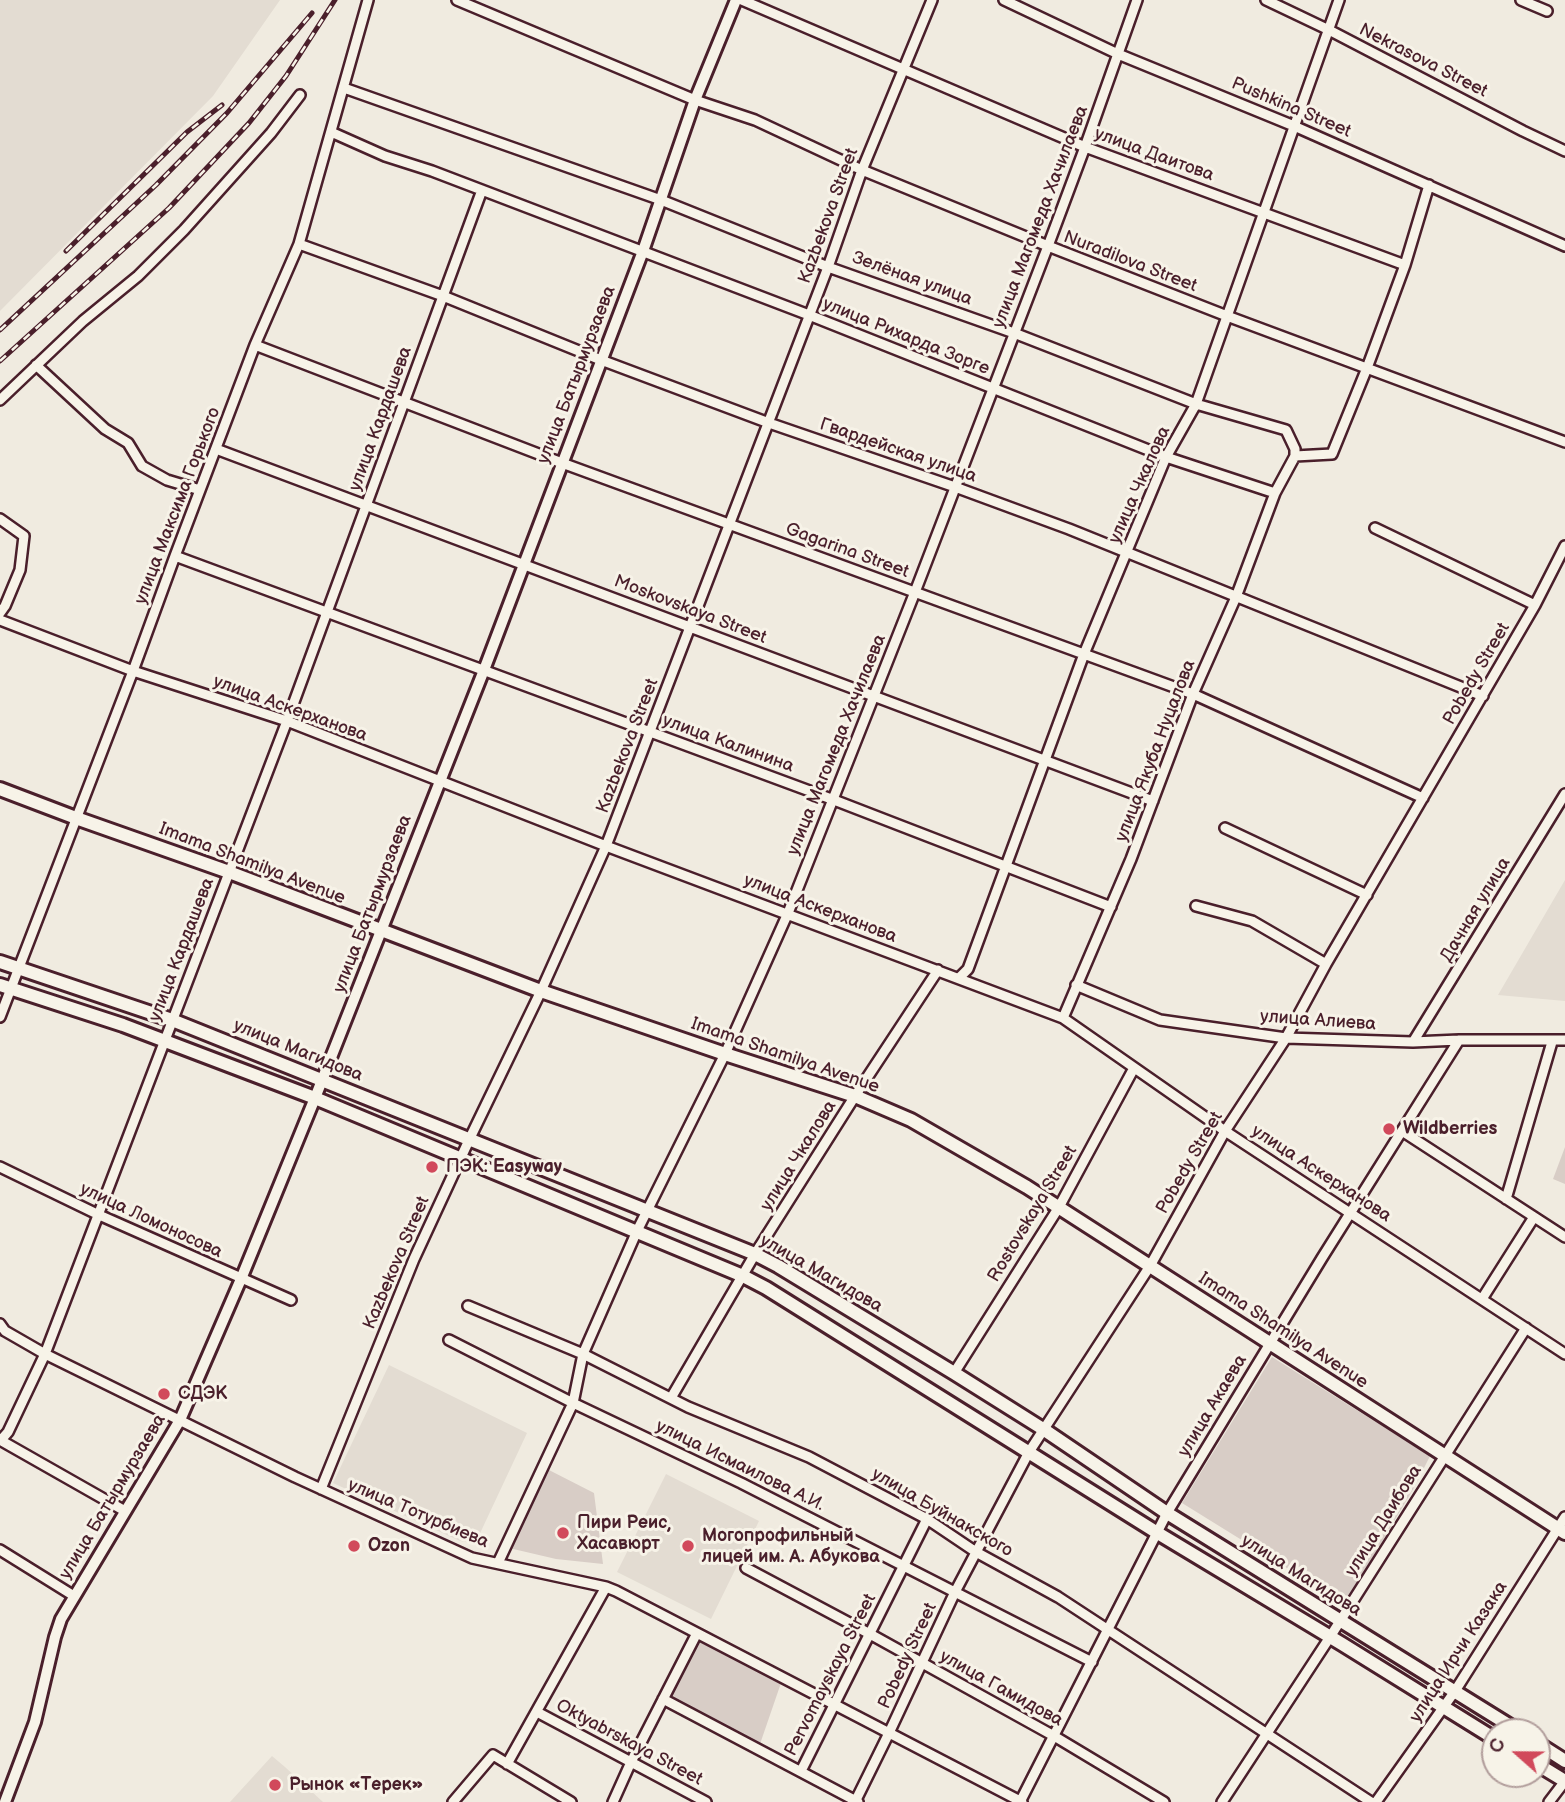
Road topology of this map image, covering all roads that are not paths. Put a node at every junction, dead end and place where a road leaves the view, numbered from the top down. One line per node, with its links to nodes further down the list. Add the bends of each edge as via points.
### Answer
1 (368, 0): 15 (street, улица Максима Горького)
2 (457, 0): 17 (street, Nuradilova Street)
3 (736, 0): 17 (street, улица Батырмурзаева)
4 (742, 0): 14 (street, улица Даитова)
5 (932, 0): 14 (street, Kazbekova Street)
6 (1004, 0): 13 (street, Pushkina Street)
7 (1137, 0): 13 (street, улица Магомеда Хачилаева)
8 (1266, 0): 12 (street, Nekrasova Street)
9 (1339, 0): 12 (street, улица Чкалова)
10 (1521, 0): 11 (street)
11 (1547, 11)
12 (1329, 30): 18 (street, улица Чкалова); 21 (street, Nekrasova Street)
13 (1118, 54): 18 (street, Pushkina Street); 20 (street, улица Магомеда Хачилаева)
14 (904, 70): 20 (street, улица Даитова); 22 (street, Kazbekova Street)
15 (344, 88): 19 (street, улица Максима Горького); 25 (street, Зелёная улица)
16 (300, 95): 39 (street, via 184,230)
17 (695, 100): 22 (street, Nuradilova Street, via 755,120); 25 (street, улица Батырмурзаева)
18 (1294, 126): 23 (street, Pushkina Street); 26 (street, улица Чкалова)
19 (331, 132): 24 (street, улица Рихарда Зорге); 27 (street, улица Максима Горького)
20 (1086, 147): 26 (street, улица Даитова); 28 (street, улица Магомеда Хачилаева)
21 (1565, 150)
22 (862, 170): 28 (street, Nuradilova Street); 32 (street, Kazbekova Street)
23 (1429, 185): 29 (street, Pushkina Street); 31 (street)
24 (482, 190): 30 (street, улица Рихарда Зорге); 33 (street, улица Кардашева)
25 (661, 200): 30 (street, улица Батырмурзаева); 32 (street, Зелёная улица)
26 (1264, 212): 31 (street, улица Даитова); 35 (street, улица Чкалова)
27 (299, 244): 33 (street, Гвардейская улица); 37 (street, улица Максима Горького)
28 (1048, 246): 35 (street, Nuradilova Street); 36 (street, улица Магомеда Хачилаева)
29 (1565, 246)
30 (643, 251): 34 (street, улица Рихарда Зорге); 38 (street, улица Батырмурзаева)
31 (1405, 265): 40 (street)
32 (828, 267): 34 (street, Kazbekova Street); 36 (street, Зелёная улица)
33 (443, 296): 38 (street, Гвардейская улица); 43 (street, улица Кардашева)
34 (809, 314): 41 (street, улица Рихарда Зорге); 45 (street, Kazbekova Street)
35 (1227, 316): 40 (street, Nuradilova Street); 44 (street, улица Чкалова)
36 (1014, 332): 41 (street, улица Магомеда Хачилаева); 44 (street, Зелёная улица)
37 (256, 345): 43 (street, Gagarina Street); 47 (street, улица Максима Горького)
38 (601, 360): 45 (street, Гвардейская улица); 50 (street, улица Батырмурзаева)
39 (36, 365): 42 (street); 52 (street, via 105,429 128,443 142,466)
40 (1367, 368): 46 (street, Nuradilova Street); 48 (street, via 1332,454)
41 (993, 388): 49 (street, улица Рихарда Зорге); 51 (street, улица Магомеда Хачилаева)
42 (0, 400)
43 (404, 402): 50 (street, Gagarina Street); 54 (street, улица Кардашева)
44 (1196, 404): 48 (street, Зелёная улица, via 1286,430); 49 (street, улица Чкалова)
45 (769, 423): 51 (street, Гвардейская улица); 56 (street, Kazbekova Street)
46 (1565, 442)
47 (216, 449): 52 (street, улица Максима Горького); 54 (street, Moskovskaya Street)
48 (1294, 456): 53 (street, улица Якуба Нуцалова)
49 (1166, 457): 53 (street, улица Рихарда Зорге); 59 (street, улица Чкалова)
50 (562, 463): 56 (street, Gagarina Street); 61 (street, улица Батырмурзаева)
51 (955, 487): 59 (street, Гвардейская улица); 62 (street, улица Магомеда Хачилаева)
52 (200, 490): 60 (street, улица Максима Горького)
53 (1275, 493): 63 (street, улица Якуба Нуцалова)
54 (366, 505): 61 (street, Moskovskaya Street); 65 (street, улица Кардашева)
55 (0, 519): 66 (street, via 24,536 20,570)
56 (730, 524): 62 (street, Gagarina Street); 68 (street, Kazbekova Street)
57 (1375, 528): 64 (street)
58 (1565, 546): 64 (street, Pobedy Street)
59 (1126, 553): 63 (street, Гвардейская улица); 69 (street, улица Чкалова)
60 (175, 556): 65 (street, улица Калинина); 71 (street, улица Максима Горького)
61 (524, 565): 68 (street, Moskovskaya Street); 70 (street, улица Батырмурзаева)
62 (915, 592): 69 (street, Gagarina Street); 73 (street, улица Магомеда Хачилаева)
63 (1236, 597): 72 (street, улица Якуба Нуцалова); 74 (street, Гвардейская улица)
64 (1535, 605): 74 (street, Pobedy Street)
65 (327, 612): 70 (street, улица Калинина); 75 (street, улица Кардашева)
66 (0, 613)
67 (0, 620): 71 (street, улица Аскерханова)
68 (691, 628): 73 (street, Moskovskaya Street); 76 (street, Kazbekova Street)
69 (1084, 654): 72 (street, Gagarina Street); 77 (street, улица Чкалова)
70 (484, 670): 76 (street, улица Калинина); 78 (street, улица Батырмурзаева)
71 (133, 671): 75 (street, улица Аскерханова); 84 (street, улица Максима Горького)
72 (1193, 694): 81 (street, Gagarina Street); 83 (street, улица Якуба Нуцалова)
73 (874, 696): 77 (street, Moskovskaya Street); 82 (street, улица Магомеда Хачилаева)
74 (1483, 696): 81 (street, Pobedy Street)
75 (286, 721): 78 (street, улица Аскерханова); 88 (street, улица Кардашева)
76 (651, 732): 82 (street, улица Калинина); 86 (street, Kazbekova Street)
77 (1045, 761): 83 (street, Moskovskaya Street); 87 (street, улица Чкалова)
78 (439, 782): 86 (street, улица Аскерханова); 93 (street, улица Батырмурзаева)
79 (0, 789): 84 (main road, Imama Shamilya Avenue)
80 (1565, 794): 109 (street, Дачная улица)
81 (1423, 798): 89 (street, Pobedy Street)
82 (834, 800): 87 (street, улица Калинина); 92 (street, улица Магомеда Хачилаева)
83 (1153, 802): 91 (street, улица Якуба Нуцалова)
84 (76, 818): 88 (main road, Imama Shamilya Avenue); 96 (street, улица Максима Горького)
85 (1225, 828): 89 (street)
86 (606, 846): 92 (street, улица Аскерханова); 101 (street, Kazbekova Street)
87 (1006, 866): 91 (street, улица Калинина); 98 (street, улица Чкалова, via 968,969)
88 (229, 872): 93 (main road, Imama Shamilya Avenue); 104 (street, улица Кардашева)
89 (1367, 895): 95 (street, Pobedy Street)
90 (1196, 906): 95 (street, via 1252,921)
91 (1111, 907): 99 (street, улица Якуба Нуцалова)
92 (788, 914): 97 (street, улица Аскерханова); 111 (street, улица Магомеда Хачилаева)
93 (381, 931): 101 (main road, Imama Shamilya Avenue); 113 (street, улица Батырмурзаева)
94 (0, 962): 96 (main road, улица Магидова)
95 (1326, 964): 105 (street, Pobedy Street)
96 (19, 969): 100 (street, улица Максима Горького); 104 (main road, улица Магидова)
97 (938, 970): 98 (street, улица Аскерханова); 114 (street, улица Чкалова)
98 (959, 978): 103 (street, улица Аскерханова)
99 (1076, 985): 103 (street, улица Якуба Нуцалова); 105 (street, улица Алиева, via 1160,1020)
100 (6, 987): 102 (street, улица Максима Горького); 106 (main road, улица Магидова)
101 (541, 991): 111 (main road, Imama Shamilya Avenue); 118 (street, Kazbekova Street)
102 (0, 1017)
103 (1063, 1018): 112 (street, улица Аскерханова)
104 (172, 1020): 106 (street, улица Кардашева); 113 (main road, улица Магидова)
105 (1286, 1038): 109 (street, улица Алиева); 116 (street, Pobedy Street)
106 (164, 1040): 115 (main road, улица Магидова); 125 (street, улица Кардашева)
107 (1459, 1040): 109 (street, улица Алиева); 110 (street, улица Алиева); 117 (street, улица Акаева)
108 (1565, 1040): 110 (street, улица Алиева)
109 (1413, 1042)
110 (1552, 1042): 121 (street)
111 (725, 1054): 114 (main road, Imama Shamilya Avenue); 123 (street, улица Магомеда Хачилаева)
112 (1134, 1068): 116 (street, улица Аскерханова); 122 (street, Rostovskaya Street)
113 (322, 1080): 115 (street, улица Батырмурзаева); 118 (main road, улица Магидова)
114 (855, 1096): 122 (main road, Imama Shamilya Avenue, via 911,1120); 129 (street, улица Чкалова)
115 (315, 1098): 119 (main road, улица Магидова); 132 (street, улица Батырмурзаева)
116 (1225, 1131): 124 (street, улица Аскерханова); 130 (street, Pobedy Street)
117 (1402, 1131): 121 (street); 124 (street, улица Акаева)
118 (470, 1138): 119 (street, Kazbekova Street); 123 (main road, улица Магидова)
119 (461, 1158): 127 (main road, улица Магидова); 151 (street, Kazbekova Street, via 414,1259)
120 (0, 1167): 125 (street, улица Ломоносова)
121 (1506, 1199): 126 (street)
122 (1059, 1208): 130 (main road, Imama Shamilya Avenue); 143 (street, Rostovskaya Street)
123 (647, 1210): 127 (street, улица Магомеда Хачилаева); 129 (main road, улица Магидова)
124 (1351, 1213): 133 (street, улица Аскерханова); 139 (street, улица Акаева)
125 (97, 1214): 132 (street, улица Ломоносова); 140 (street, улица Кардашева)
126 (1534, 1217): 128 (street); 133 (street)
127 (637, 1231): 131 (main road, улица Магидова); 141 (street, улица Магомеда Хачилаева)
128 (1565, 1237)
129 (755, 1254): 131 (street, улица Чкалова); 143 (main road, улица Магидова)
130 (1150, 1266): 139 (main road, Imama Shamilya Avenue); 147 (street, Pobedy Street)
131 (743, 1276): 144 (street, улица Чкалова); 149 (main road, улица Магидова)
132 (241, 1279): 134 (street, улица Ломоносова); 146 (street, улица Батырмурзаева)
133 (1482, 1299): 137 (street, улица Аскерханова)
134 (291, 1300)
135 (468, 1306): 141 (street, улица Буйнакского)
136 (0, 1324): 140 (street, улица Тотурбиева)
137 (1526, 1328): 142 (street, улица Аскерханова); 150 (street, улица Даибова)
138 (449, 1340): 145 (street, улица Исмаилова А.И.)
139 (1270, 1343): 150 (main road, Imama Shamilya Avenue); 153 (street, улица Акаева)
140 (45, 1354): 146 (street, улица Тотурбиева); 148 (street, улица Кардашева)
141 (583, 1354): 144 (street, улица Буйнакского); 145 (street, улица Магомеда Хачилаева)
142 (1565, 1354)
143 (954, 1373): 147 (main road, улица Магидова)
144 (671, 1398): 154 (street, улица Буйнакского, via 809,1457)
145 (573, 1403): 159 (street, улица Магомеда Хачилаева); 160 (street, улица Исмаилова А.И.)
146 (180, 1420): 151 (street, улица Тотурбиева); 152 (street, улица Батырмурзаева)
147 (1043, 1429): 149 (street, Pobedy Street); 153 (main road, улица Магидова)
148 (1, 1440): 152 (street)
149 (1029, 1452): 156 (main road, улица Магидова); 158 (street, Pobedy Street)
150 (1444, 1456): 155 (main road, Imama Shamilya Avenue); 165 (street, улица Даибова)
151 (321, 1489): 159 (street, улица Тотурбиева, via 472,1558)
152 (125, 1511): 164 (street, улица Батырмурзаева)
153 (1167, 1513): 156 (street, улица Акаева); 165 (main road, улица Магидова)
154 (928, 1519): 158 (street, улица Буйнакского); 160 (street, Pervomayskaya Street)
155 (1563, 1526): 172 (street, улица Ирчи Казака)
156 (1156, 1532): 166 (street, улица Акаева); 169 (main road, улица Магидова)
157 (0, 1550): 164 (street)
158 (976, 1552): 163 (street, Pobedy Street); 166 (street, улица Буйнакского)
159 (498, 1563): 162 (street, улица Тотурбиева)
160 (903, 1566): 163 (street, улица Исмаилова А.И.); 168 (street, Pervomayskaya Street)
161 (746, 1569): 168 (street, улица Гамидова)
162 (606, 1587): 167 (street, улица Тотурбиева); 176 (street)
163 (955, 1592): 170 (street, улица Исмаилова А.И.); 171 (street, Pobedy Street)
164 (74, 1596): 186 (street, улица Батырмурзаева, via 61,1619 35,1722)
165 (1340, 1620): 169 (street, улица Даибова); 172 (main road, улица Магидова)
166 (1108, 1630): 170 (street, улица Акаева); 180 (street, улица Буйнакского)
167 (697, 1633): 173 (street); 174 (street, улица Тотурбиева)
168 (870, 1634): 171 (street, улица Гамидова); 174 (street, Pervomayskaya Street)
169 (1330, 1637): 175 (main road, улица Магидова); 180 (street, улица Даибова)
170 (1092, 1662): 181 (street, улица Акаева)
171 (921, 1663): 179 (street, Pobedy Street); 181 (street, улица Гамидова)
172 (1455, 1691): 175 (street, улица Ирчи Казака); 177 (main road, улица Магидова)
173 (663, 1699): 182 (street); 184 (street)
174 (834, 1704): 179 (street, улица Тотурбиева); 184 (street, Pervomayskaya Street)
175 (1444, 1708): 178 (main road, улица Магидова); 195 (street, улица Ирчи Казака)
176 (537, 1712): 182 (street, Oktyabrskaya Street); 183 (street)
177 (1498, 1718)
178 (1481, 1730)
179 (889, 1733): 191 (street, Pobedy Street); 192 (street, улица Тотурбиева)
180 (1267, 1733): 194 (street, улица Даибова); 195 (street, улица Буйнакского)
181 (1054, 1736): 192 (street, улица Акаева); 193 (street, улица Гамидова)
182 (631, 1762): 189 (street); 190 (street, Oktyabrskaya Street)
183 (508, 1763): 187 (street, via 493,1755); 188 (street)
184 (801, 1771): 191 (street)
185 (1565, 1781): 196 (street)
186 (5, 1802)
187 (453, 1802)
188 (572, 1802)
189 (613, 1802)
190 (706, 1802)
191 (856, 1802)
192 (1021, 1802)
193 (1164, 1802)
194 (1222, 1802)
195 (1374, 1802)
196 (1549, 1802)

